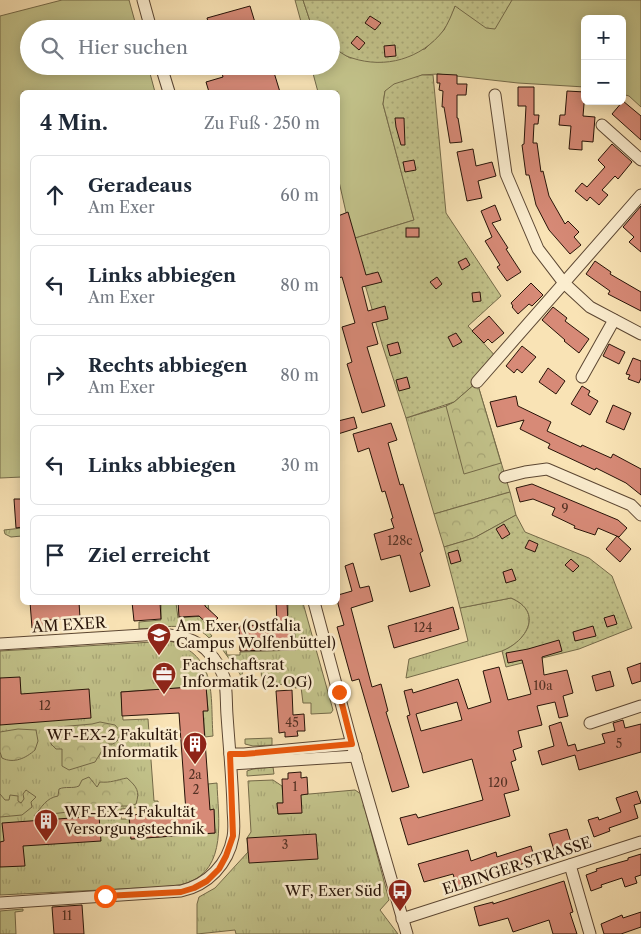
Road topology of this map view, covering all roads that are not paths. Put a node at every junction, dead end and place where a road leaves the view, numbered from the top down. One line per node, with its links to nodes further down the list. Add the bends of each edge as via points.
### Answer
1 (143, 0): 2 (street)
2 (149, 20)
3 (163, 75): 4 (street)
4 (167, 90)
5 (495, 95): 9 (street, via 506,174 538,249)
6 (602, 125): 7 (street)
7 (641, 160)
8 (641, 195): 9 (street)
9 (564, 283): 10 (street, via 590,306); 13 (street)
10 (614, 320): 11 (street); 12 (street)
11 (641, 334)
12 (582, 377)
13 (478, 382)
14 (506, 477): 15 (street, via 547,469 631,505)
15 (641, 515)
16 (315, 605): 20 (street)
17 (0, 644): 21 (street, AM EXER, via 159,634 189,638 210,654 224,677)
18 (641, 706): 19 (street)
19 (590, 723)
20 (354, 750): 21 (street, via 244,754); 25 (street)
21 (231, 759): 24 (street, AM EXER, via 233,836 219,869 207,881 181,892)
22 (641, 842): 23 (street, ELBINGER STRASSE)
23 (570, 865): 25 (street, ELBINGER STRASSE); 27 (street)
24 (0, 903)
25 (402, 919): 26 (street)
26 (407, 934)
27 (590, 934)

